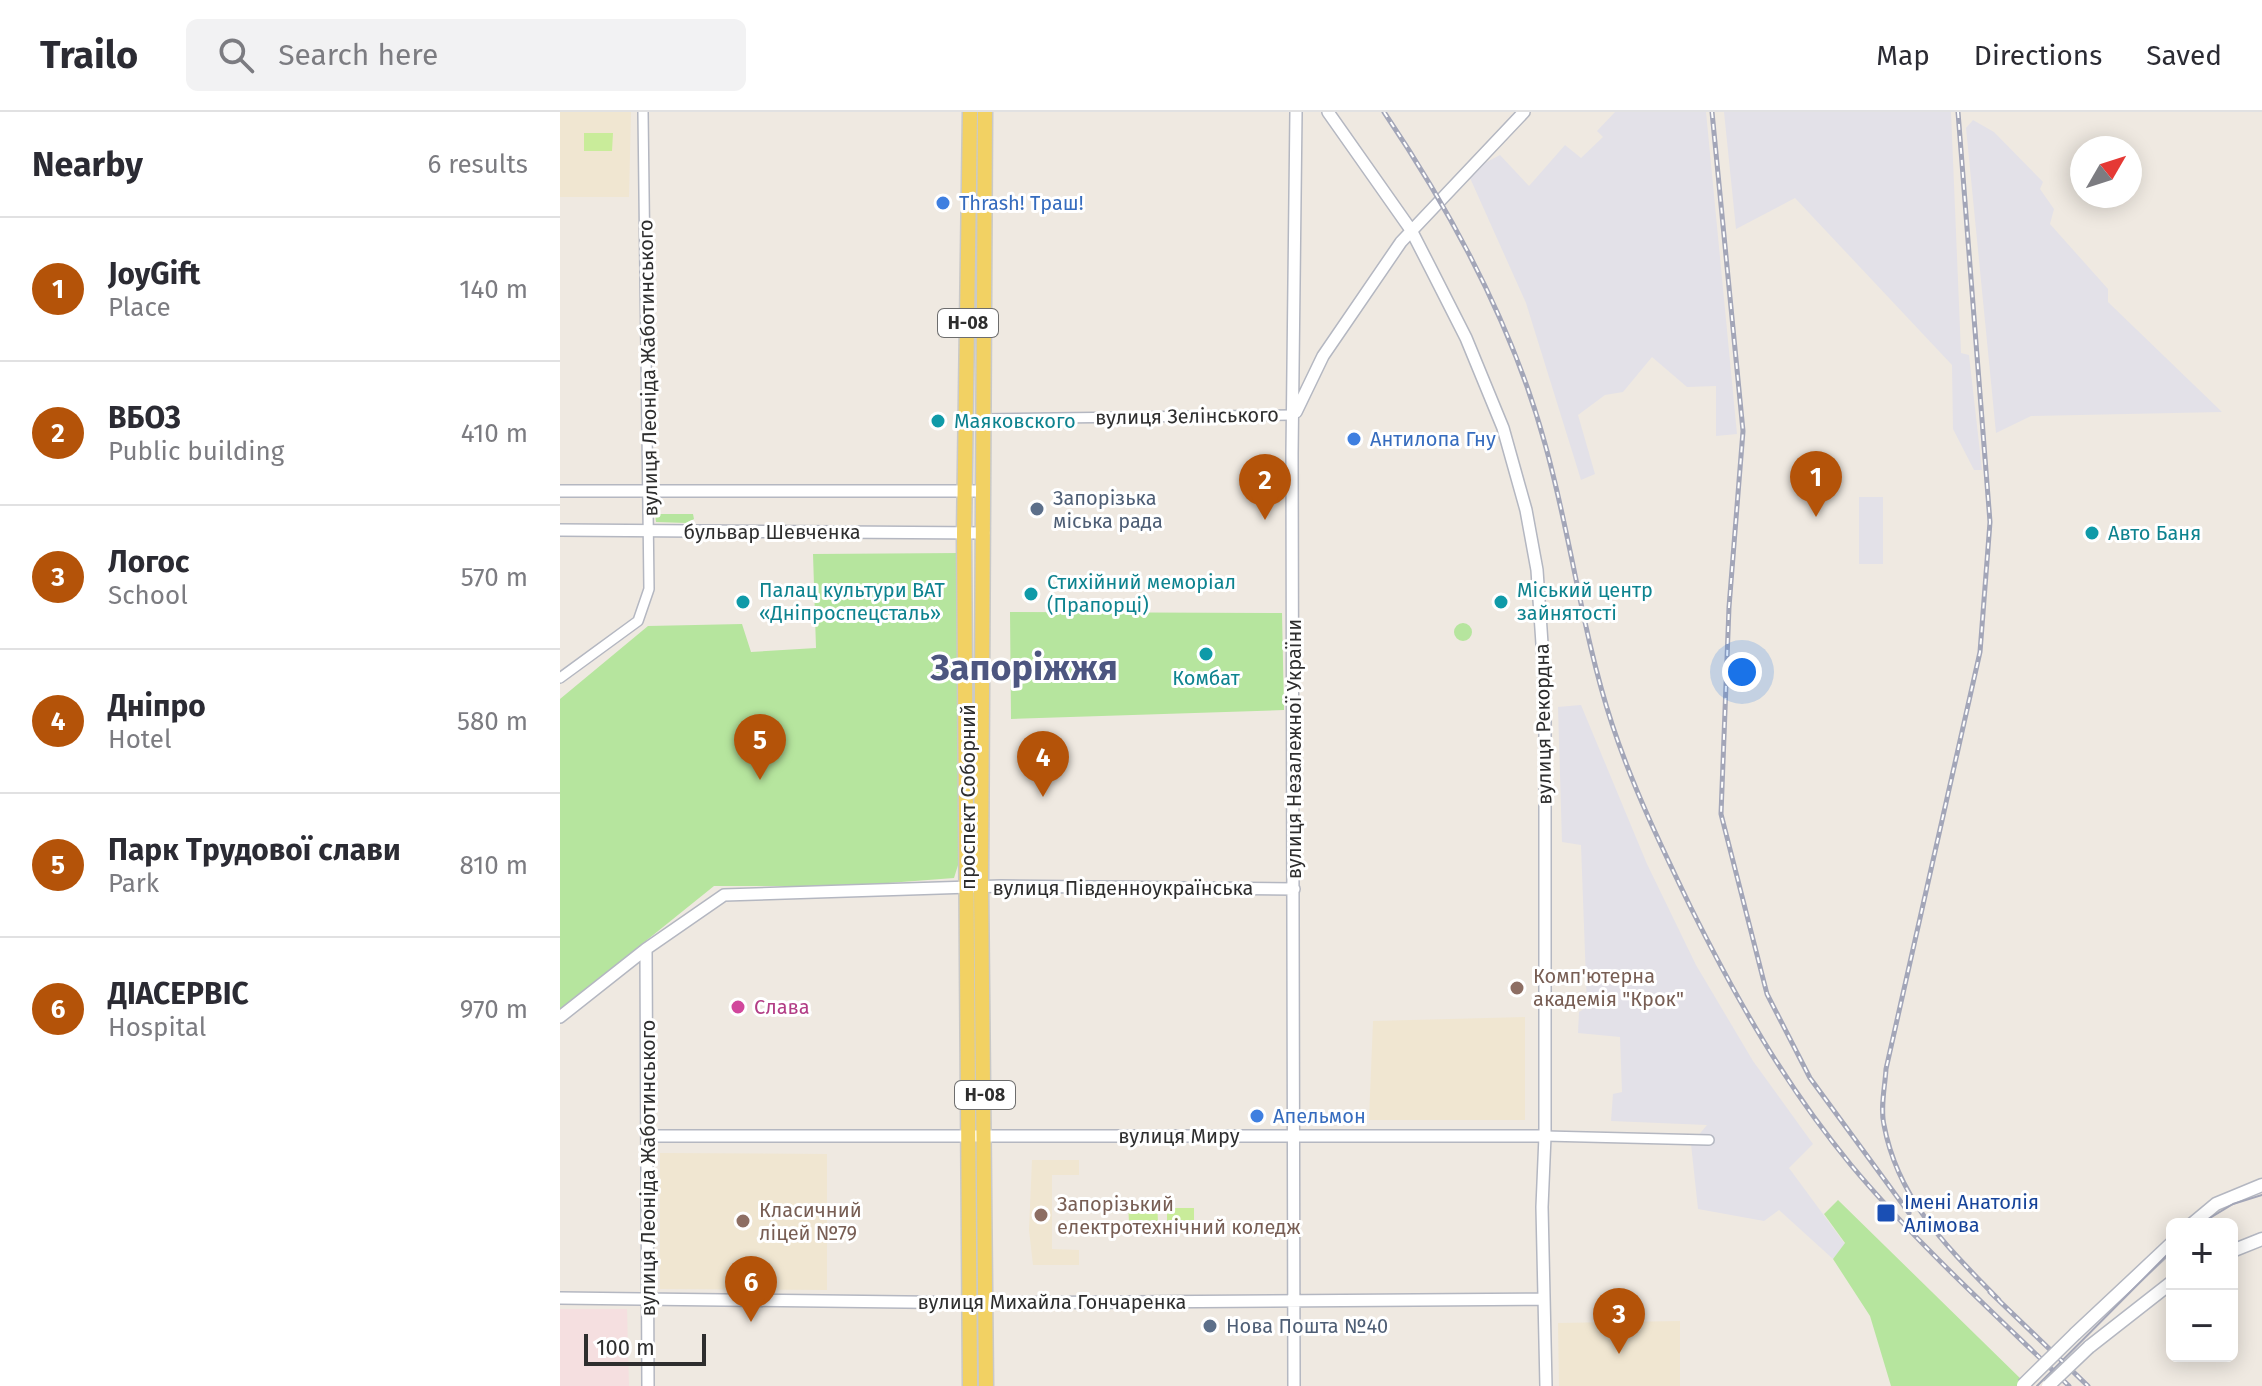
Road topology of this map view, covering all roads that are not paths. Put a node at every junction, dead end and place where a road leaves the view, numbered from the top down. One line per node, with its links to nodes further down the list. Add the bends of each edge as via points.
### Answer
1 (643, 112): 11 (street, вулиця Леоніда Жаботинського)
2 (970, 112): 13 (main road, проспект Соборний / Н-08)
3 (985, 112): 9 (main road, проспект Соборний / Н-08)
4 (1296, 112): 8 (street, вулиця Незалежної України)
5 (1328, 112): 7 (street, вулиця Рекордна)
6 (1524, 112): 7 (street)
7 (1411, 230): 8 (street, via 1323,356); 27 (street, вулиця Рекордна, via 1466,338 1503,428 1537,570 1545,688)
8 (1294, 415): 9 (street, вулиця Зелінського); 20 (street, вулиця Незалежної України)
9 (984, 419): 12 (main road, проспект Соборний / Н-08)
10 (560, 491): 11 (street, бульвар Шевченка)
11 (650, 491): 13 (street, бульвар Шевченка); 15 (street, вулиця Леоніда Жаботинського)
12 (984, 491): 13 (street, бульвар Шевченка); 16 (main road, проспект Соборний / Н-08)
13 (966, 492): 17 (main road, проспект Соборний / Н-08)
14 (560, 530): 15 (street, бульвар Шевченка)
15 (649, 532): 17 (street, бульвар Шевченка); 18 (street, вулиця Леоніда Жаботинського, via 649,589 638,621)
16 (984, 533): 17 (street, бульвар Шевченка); 19 (main road, проспект Соборний / Н-08)
17 (964, 534): 19 (main road, проспект Соборний / Н-08)
18 (560, 678)
19 (974, 887): 20 (street, вулиця Південноукраїнська); 21 (street, вулиця Південноукраїнська, via 724,895); 23 (main road, проспект Соборний / Н-08); 24 (main road, проспект Соборний / Н-08)
20 (1294, 889): 26 (street, вулиця Незалежної України)
21 (646, 949): 22 (street, вулиця Південноукраїнська); 25 (street, вулиця Леоніда Жаботинського)
22 (560, 1017)
23 (969, 1135): 24 (street, вулиця Миру); 25 (street, вулиця Миру); 38 (main road, проспект Соборний / Н-08)
24 (986, 1135): 26 (street, вулиця Миру); 40 (main road, проспект Соборний / Н-08)
25 (649, 1136): 35 (street, вулиця Леоніда Жаботинського)
26 (1294, 1136): 27 (street, вулиця Миру); 39 (street, вулиця Незалежної України)
27 (1545, 1136): 28 (street, вулиця Миру); 37 (street, вулиця Рекордна)
28 (1709, 1140)
29 (2262, 1185): 30 (main road, via 2216,1204)
30 (2199, 1218)
31 (2262, 1239): 33 (main road)
32 (2166, 1249): 46 (main road, bridge)
33 (2238, 1249)
34 (2166, 1287): 47 (main road, bridge)
35 (648, 1297): 36 (street, вулиця Михайла Гончаренка); 38 (street, вулиця Михайла Гончаренка); 41 (street, вулиця Леоніда Жаботинського)
36 (560, 1298)
37 (1544, 1299): 39 (street, вулиця Михайла Гончаренка); 45 (street, вулиця Рекордна)
38 (970, 1302): 40 (street, вулиця Михайла Гончаренка); 42 (main road, проспект Соборний / Н-08)
39 (1293, 1302): 40 (street, вулиця Михайла Гончаренка); 44 (street, вулиця Незалежної України)
40 (986, 1303): 43 (main road, проспект Соборний / Н-08)
41 (648, 1386)
42 (970, 1386)
43 (986, 1386)
44 (1294, 1386)
45 (1546, 1386)
46 (2023, 1386)
47 (2048, 1386)

